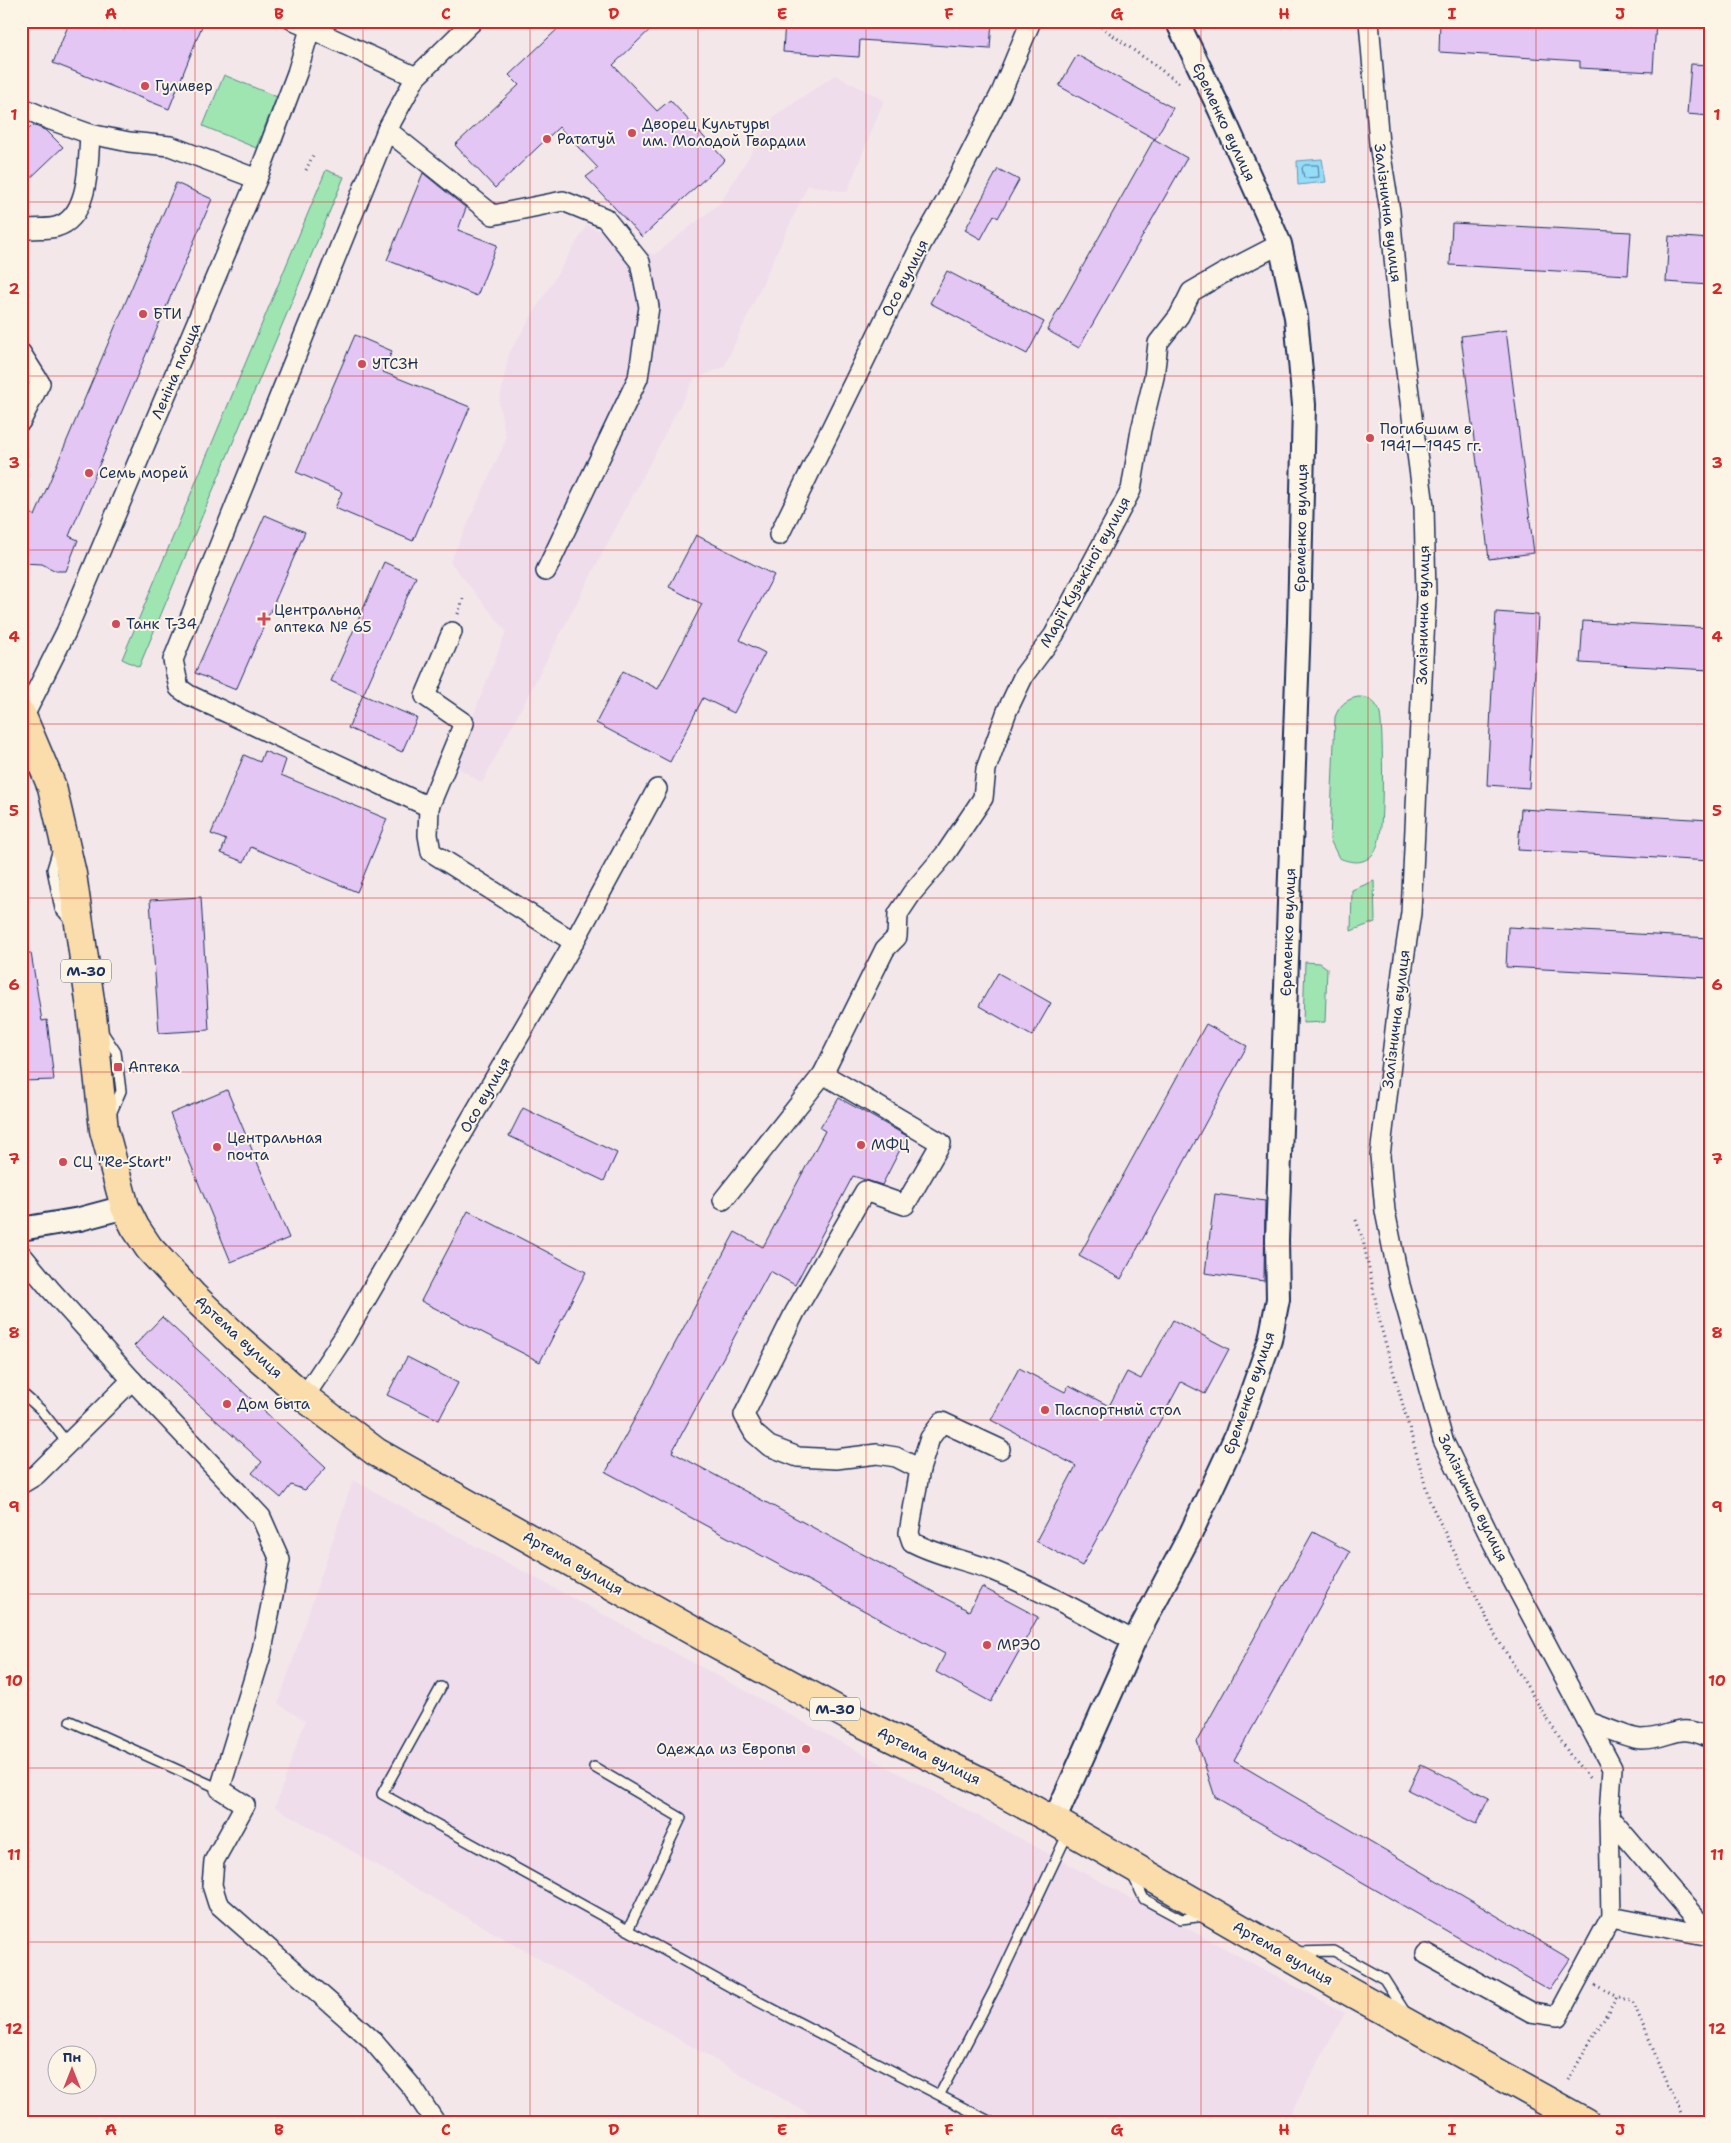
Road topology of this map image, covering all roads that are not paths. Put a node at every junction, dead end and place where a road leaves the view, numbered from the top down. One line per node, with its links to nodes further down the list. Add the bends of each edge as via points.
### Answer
1 (473, 21): 6 (street)
2 (1031, 21): 15 (street, Осо вулиця, via 1001,93 922,243)
3 (1177, 21): 12 (street, Єременко вулиця)
4 (1369, 21): 37 (street, Залізнична вулиця, via 1379,144 1390,211 1400,326 1424,506 1426,596 1411,913 1380,1156 1385,1211 1400,1285 1443,1440)
5 (307, 24): 6 (street); 10 (street, Леніна площа, via 297,72)
6 (416, 77): 8 (street)
7 (21, 107): 9 (street)
8 (387, 130): 16 (street, via 493,215 563,201 605,218 640,262 649,307 638,378); 20 (street, via 173,660 179,688 188,695)
9 (90, 134): 10 (street, via 170,146); 11 (street, via 82,201 71,217 58,226)
10 (257, 179): 18 (street, Леніна площа, via 66,632)
11 (21, 231)
12 (1280, 244): 22 (street, Марії Кузькіної вулиця, via 1191,292 1179,316 1158,343 1130,490 1054,635 1024,675 986,769 983,798 946,853 898,914 897,937 885,949); 34 (street, Єременко вулиця, via 1296,317 1304,405 1278,1299 1270,1340 1236,1436 1191,1533)
13 (21, 353): 14 (street, via 40,383)
14 (21, 421)
15 (779, 535)
16 (546, 571)
17 (452, 632): 20 (street, via 425,696 464,723)
18 (22, 716): 24 (highway, М-30, via 52,787 72,874 104,1130)
19 (657, 789): 21 (street, Осо вулиця)
20 (429, 807): 21 (street, via 431,852)
21 (574, 942): 29 (street, Осо вулиця, via 344,1337)
22 (823, 1074): 23 (street, Марії Кузькіної вулиця); 32 (street, via 941,1143 905,1205 865,1191 795,1312 744,1415 754,1433 769,1446 798,1457 836,1459 877,1454 896,1457)
23 (723, 1200)
24 (130, 1217): 25 (street, via 80,1219); 29 (highway, Артема вулиця / М-30, via 150,1248 193,1296)
25 (21, 1229)
26 (21, 1254): 27 (street)
27 (132, 1380): 30 (street); 40 (street, via 261,1517 280,1560 261,1655)
28 (21, 1392): 30 (lane, via 41,1410)
29 (304, 1397): 42 (highway, Артема вулиця / М-30, via 376,1452 852,1718 984,1783)
30 (68, 1444): 33 (street, via 36,1475)
31 (1000, 1448): 32 (street, via 942,1422 930,1438)
32 (920, 1469): 34 (street, via 909,1533 912,1542 1048,1594)
33 (21, 1484)
34 (1134, 1641): 42 (street, Єременко вулиця)
35 (440, 1687): 44 (lane, via 382,1794)
36 (70, 1721): 40 (lane)
37 (1589, 1722): 38 (street, via 1640,1739 1681,1729 1696,1731); 41 (street, Залізнична вулиця, via 1612,1768)
38 (1710, 1738)
39 (594, 1767): 44 (lane, via 681,1818)
40 (220, 1789): 48 (street, via 245,1805 214,1860 212,1885 218,1904 372,2040 412,2087)
41 (1610, 1811): 43 (street, Залізнична вулиця); 45 (street)
42 (1062, 1826): 47 (lane, via 994,1990); 50 (highway, Артема вулиця / М-30)
43 (1611, 1917): 45 (street); 46 (street, via 1558,2016 1531,2012)
44 (628, 1930): 47 (lane, via 736,1990)
45 (1710, 1936)
46 (1426, 1954)
47 (940, 2094): 49 (lane)
48 (435, 2122)
49 (991, 2122)
50 (1585, 2122)

